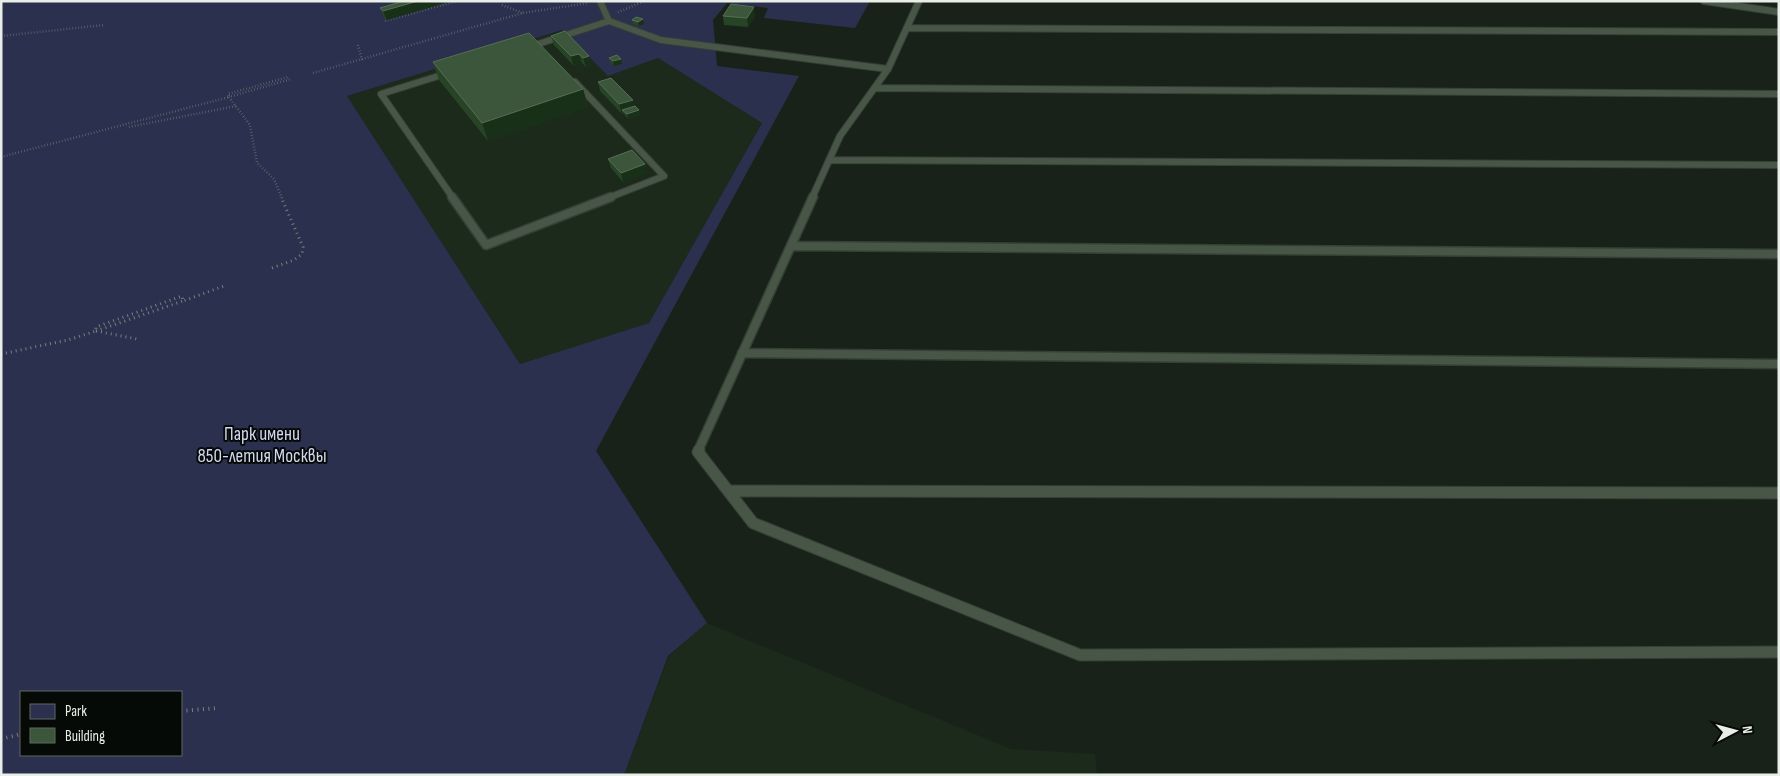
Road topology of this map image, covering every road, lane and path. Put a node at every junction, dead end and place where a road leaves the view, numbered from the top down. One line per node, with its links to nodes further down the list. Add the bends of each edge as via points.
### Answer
1 (457, 1): 10 (path)
2 (600, 1): 8 (path); 9 (lane)
3 (645, 1): 9 (path)
4 (919, 1): 12 (lane)
5 (1704, 1): 7 (lane)
6 (502, 5): 8 (path)
7 (1779, 12)
8 (523, 13): 19 (path)
9 (607, 18): 15 (lane); 20 (lane, via 661,40)
10 (385, 21)
11 (106, 25): 14 (path)
12 (907, 28): 13 (lane); 20 (lane)
13 (1779, 32)
14 (1, 36)
15 (539, 44): 17 (lane); 18 (lane)
16 (358, 45): 19 (path)
17 (521, 49)
18 (546, 50)
19 (362, 60): 22 (path)
20 (888, 69): 26 (lane)
21 (456, 70): 24 (lane, via 382,94 486,245 664,176)
22 (313, 73)
23 (288, 77): 28 (path, via 228,94)
24 (572, 78)
25 (291, 79): 28 (path)
26 (875, 88): 27 (lane); 32 (lane, via 840,136)
27 (1779, 94)
28 (230, 96): 29 (path); 30 (path)
29 (236, 106): 30 (path); 36 (path, via 250,125 256,163 274,178 303,247 302,254 294,260)
30 (101, 132): 31 (path)
31 (1, 157)
32 (829, 160): 33 (lane); 34 (lane)
33 (1779, 165)
34 (790, 246): 35 (lane); 41 (lane)
35 (1779, 254)
36 (272, 268)
37 (224, 286): 38 (path)
38 (183, 301): 39 (path); 39 (path, via 182,296 96,327)
39 (96, 331): 40 (path); 42 (path)
40 (137, 339)
41 (742, 353): 43 (lane); 44 (lane, via 698,452)
42 (1, 354)
43 (1779, 364)
44 (729, 492): 45 (lane); 46 (lane, via 754,523 1080,655)
45 (1779, 493)
46 (1779, 652)
47 (217, 708): 48 (path)
48 (182, 711)
49 (20, 734): 50 (path)
50 (1, 739)

